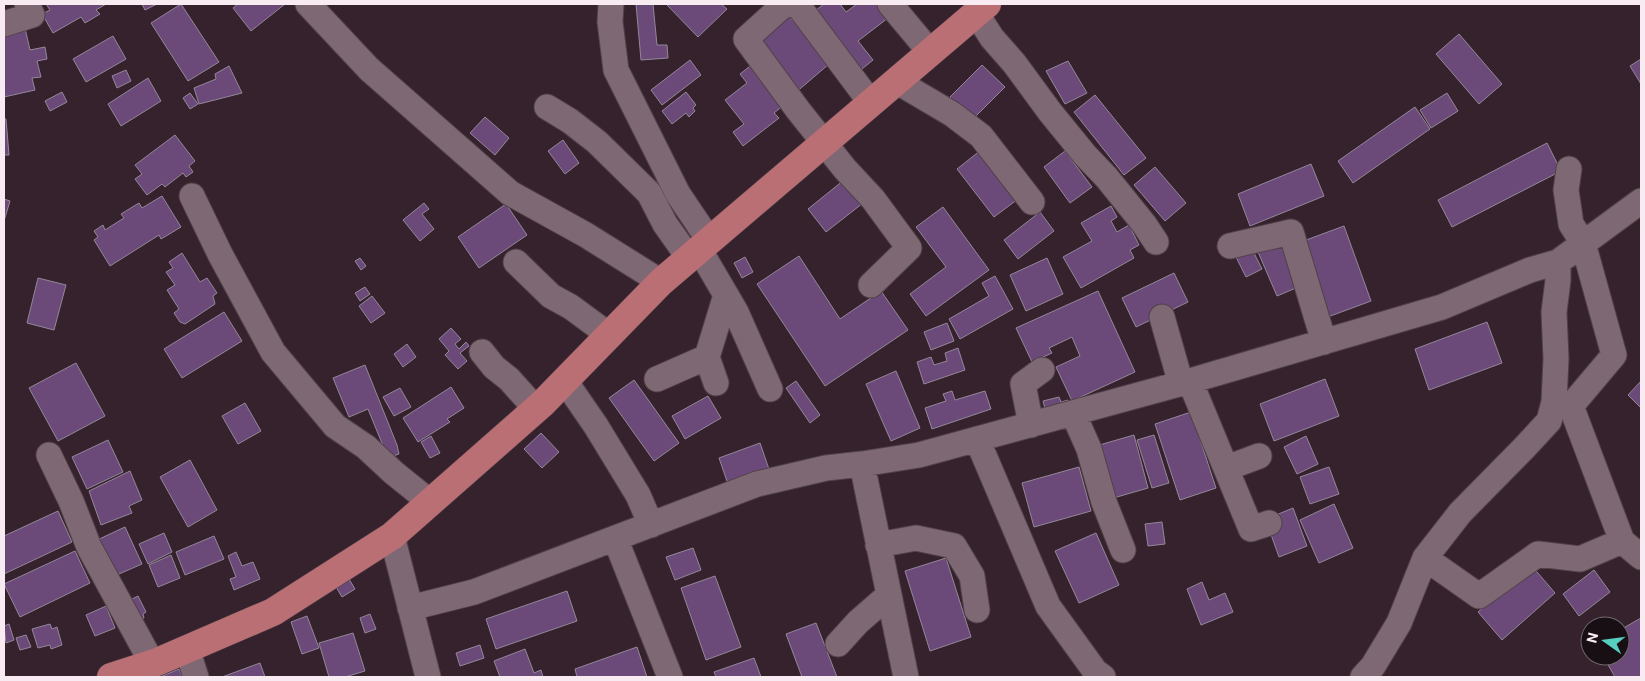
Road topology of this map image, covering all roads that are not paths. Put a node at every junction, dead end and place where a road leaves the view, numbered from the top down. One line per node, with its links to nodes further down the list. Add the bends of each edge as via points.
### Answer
1 (27, 4): 8 (street, via 32,15)
2 (308, 4): 24 (street, via 369,69 510,193)
3 (611, 4): 21 (street, via 616,70 678,194)
4 (788, 4): 13 (street, via 746,39)
5 (797, 4): 11 (street)
6 (890, 4): 9 (street)
7 (981, 8): 9 (main road); 18 (street, via 992,38)
8 (4, 24)
9 (930, 52): 10 (main road)
10 (896, 81): 11 (main road); 17 (street, via 952,114 981,136)
11 (871, 103): 13 (main road)
12 (547, 107): 21 (street, via 597,142 649,193 665,224)
13 (824, 143): 21 (main road); 25 (street, via 873,199 909,248)
14 (1569, 168): 19 (street, via 1566,190 1571,224)
15 (192, 196): 46 (street, via 273,352 335,426 366,447)
16 (1641, 201): 19 (street)
17 (1032, 202)
18 (1156, 242)
19 (1583, 244): 23 (street); 51 (street, via 1614,355 1571,406)
20 (1230, 246): 29 (street, via 1291,232)
21 (699, 249): 24 (main road); 26 (street)
22 (516, 262): 28 (street, via 551,296)
23 (1558, 262): 29 (street, via 1530,270 1442,307); 55 (street, via 1554,312 1554,402 1549,421 1460,513)
24 (661, 282): 28 (main road)
25 (871, 285)
26 (726, 295): 31 (street); 37 (street)
27 (1162, 318): 36 (street)
28 (609, 335): 34 (main road)
29 (1324, 342): 36 (street)
30 (482, 352): 38 (street)
31 (707, 357): 33 (street); 35 (street)
32 (1042, 370): 40 (street, via 1022,384)
33 (657, 379)
34 (565, 381): 38 (main road); 48 (street, via 638,495)
35 (716, 383)
36 (1186, 383): 39 (street); 45 (street)
37 (770, 389)
38 (536, 409): 46 (main road)
39 (1073, 413): 40 (street); 53 (street, via 1089,449)
40 (1031, 425): 41 (street)
41 (977, 440): 44 (street, via 919,455); 67 (street, via 1048,606)
42 (49, 455): 61 (street, via 89,547)
43 (1259, 456): 45 (street)
44 (862, 464): 48 (street, via 826,468 757,484); 52 (street)
45 (1227, 468): 47 (street, via 1251,529)
46 (430, 502): 49 (main road)
47 (1269, 522)
48 (650, 525): 50 (street)
49 (392, 536): 57 (street); 60 (main road, via 273,612)
50 (615, 538): 57 (street, via 474,592); 65 (street)
51 (1622, 541): 54 (street); 55 (street, via 1580,559 1538,554 1479,596)
52 (878, 545): 56 (street); 58 (street, via 916,538 954,546 972,576)
53 (1122, 550)
54 (1641, 557)
55 (1425, 558): 68 (street, via 1399,623)
56 (889, 595): 59 (street); 66 (street)
57 (410, 608): 64 (street)
58 (977, 610)
59 (838, 644)
60 (187, 649): 61 (main road); 63 (street)
61 (152, 664): 62 (main road)
62 (111, 677)
63 (196, 677)
64 (428, 677)
65 (670, 677)
66 (906, 677)
67 (1102, 677)
68 (1363, 677)

